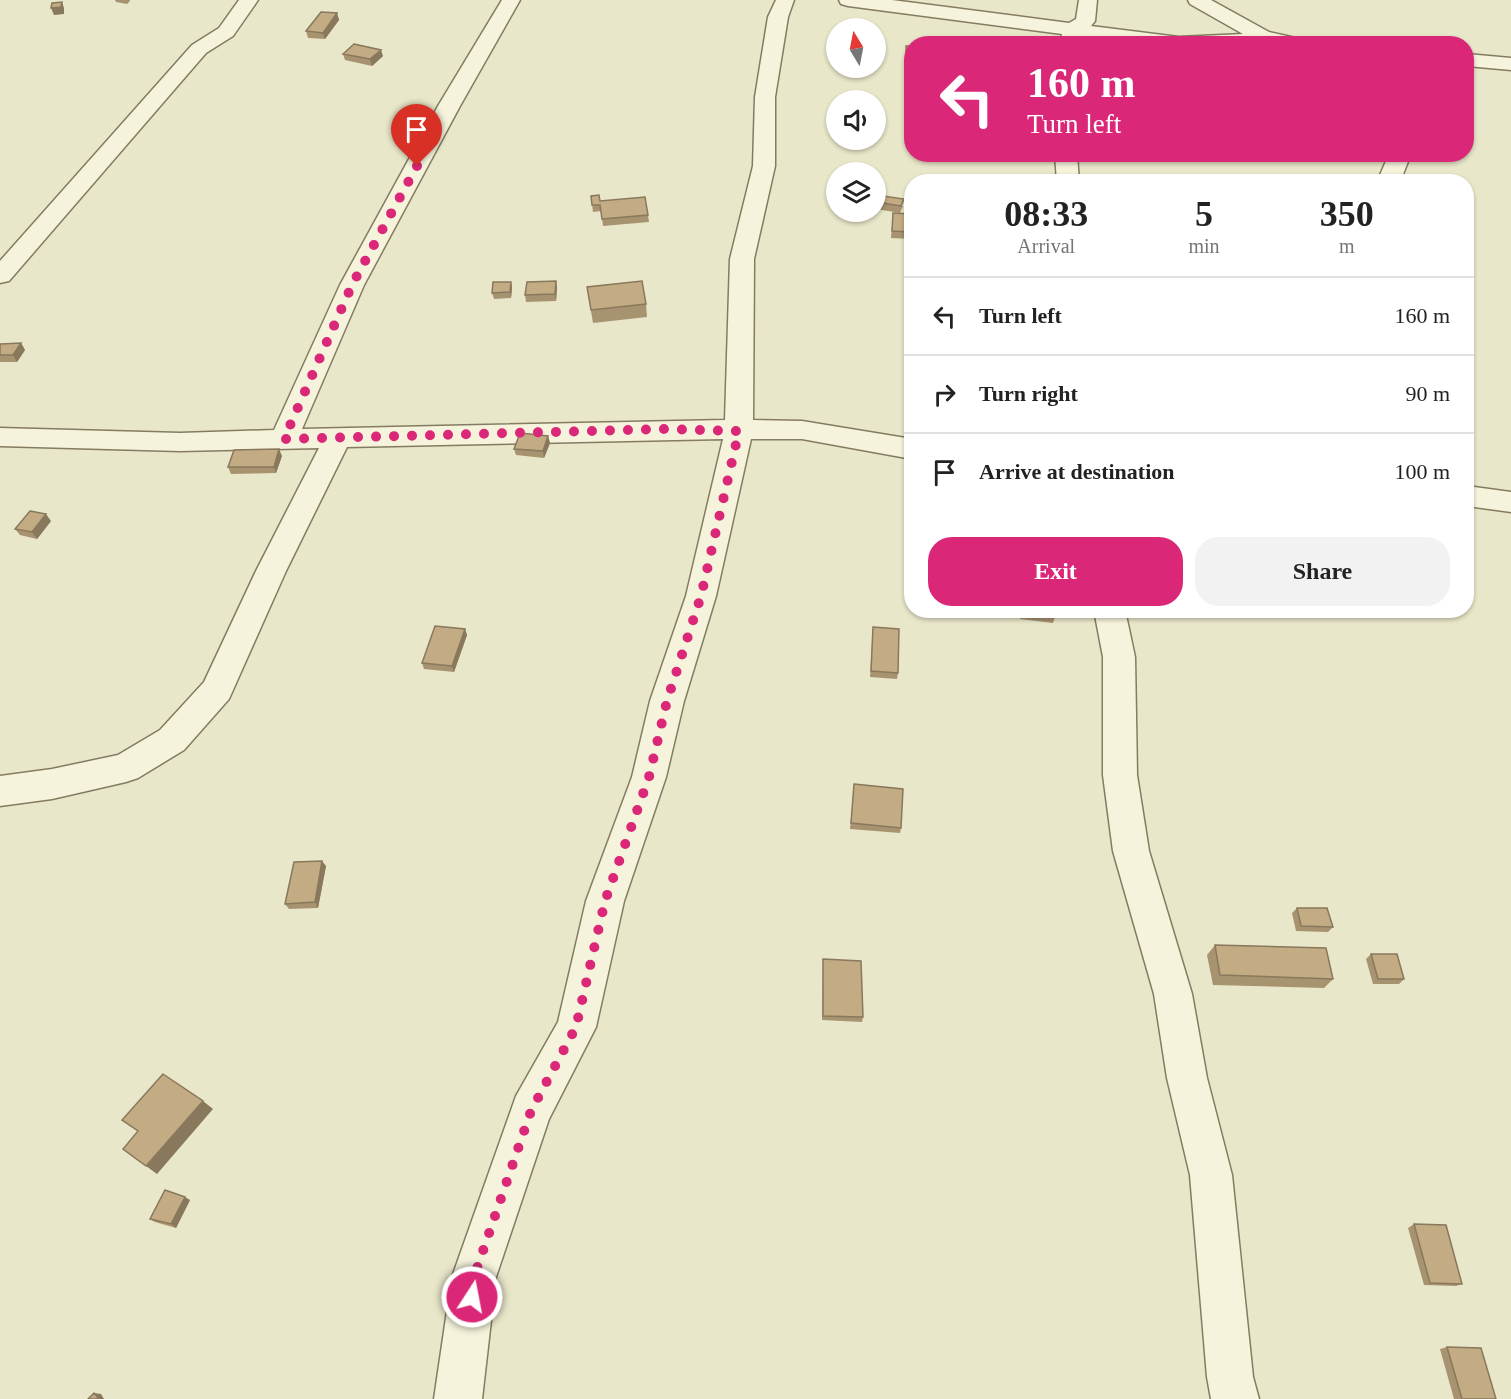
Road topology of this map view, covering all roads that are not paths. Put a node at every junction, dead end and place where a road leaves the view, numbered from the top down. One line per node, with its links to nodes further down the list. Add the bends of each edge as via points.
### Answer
1 (249, 0): 12 (street, via 226,32 199,49)
2 (511, 0): 16 (street, via 352,285)
3 (785, 0): 13 (street, via 778,17 765,97 764,166 742,259)
4 (848, 0): 7 (street)
5 (1088, 0): 8 (street, via 1085,21)
6 (1197, 0): 9 (street)
7 (1065, 36)
8 (1072, 36)
9 (1261, 36)
10 (1474, 61): 11 (street)
11 (1511, 64)
12 (0, 276)
13 (739, 431): 15 (street, via 667,429); 17 (street, via 802,429); 22 (street, via 701,596 667,701 649,777 605,901 576,1027 531,1111 474,1277)
14 (0, 437): 16 (street, via 180,442)
15 (338, 437): 16 (street); 21 (street, via 217,690 172,740 126,768)
16 (284, 439)
17 (904, 448)
18 (1474, 497): 19 (street)
19 (1511, 502)
20 (1111, 618): 23 (street, via 1119,657 1120,775 1131,851 1173,994 1187,1078 1211,1175)
21 (0, 791)
22 (458, 1399)
23 (1235, 1399)

